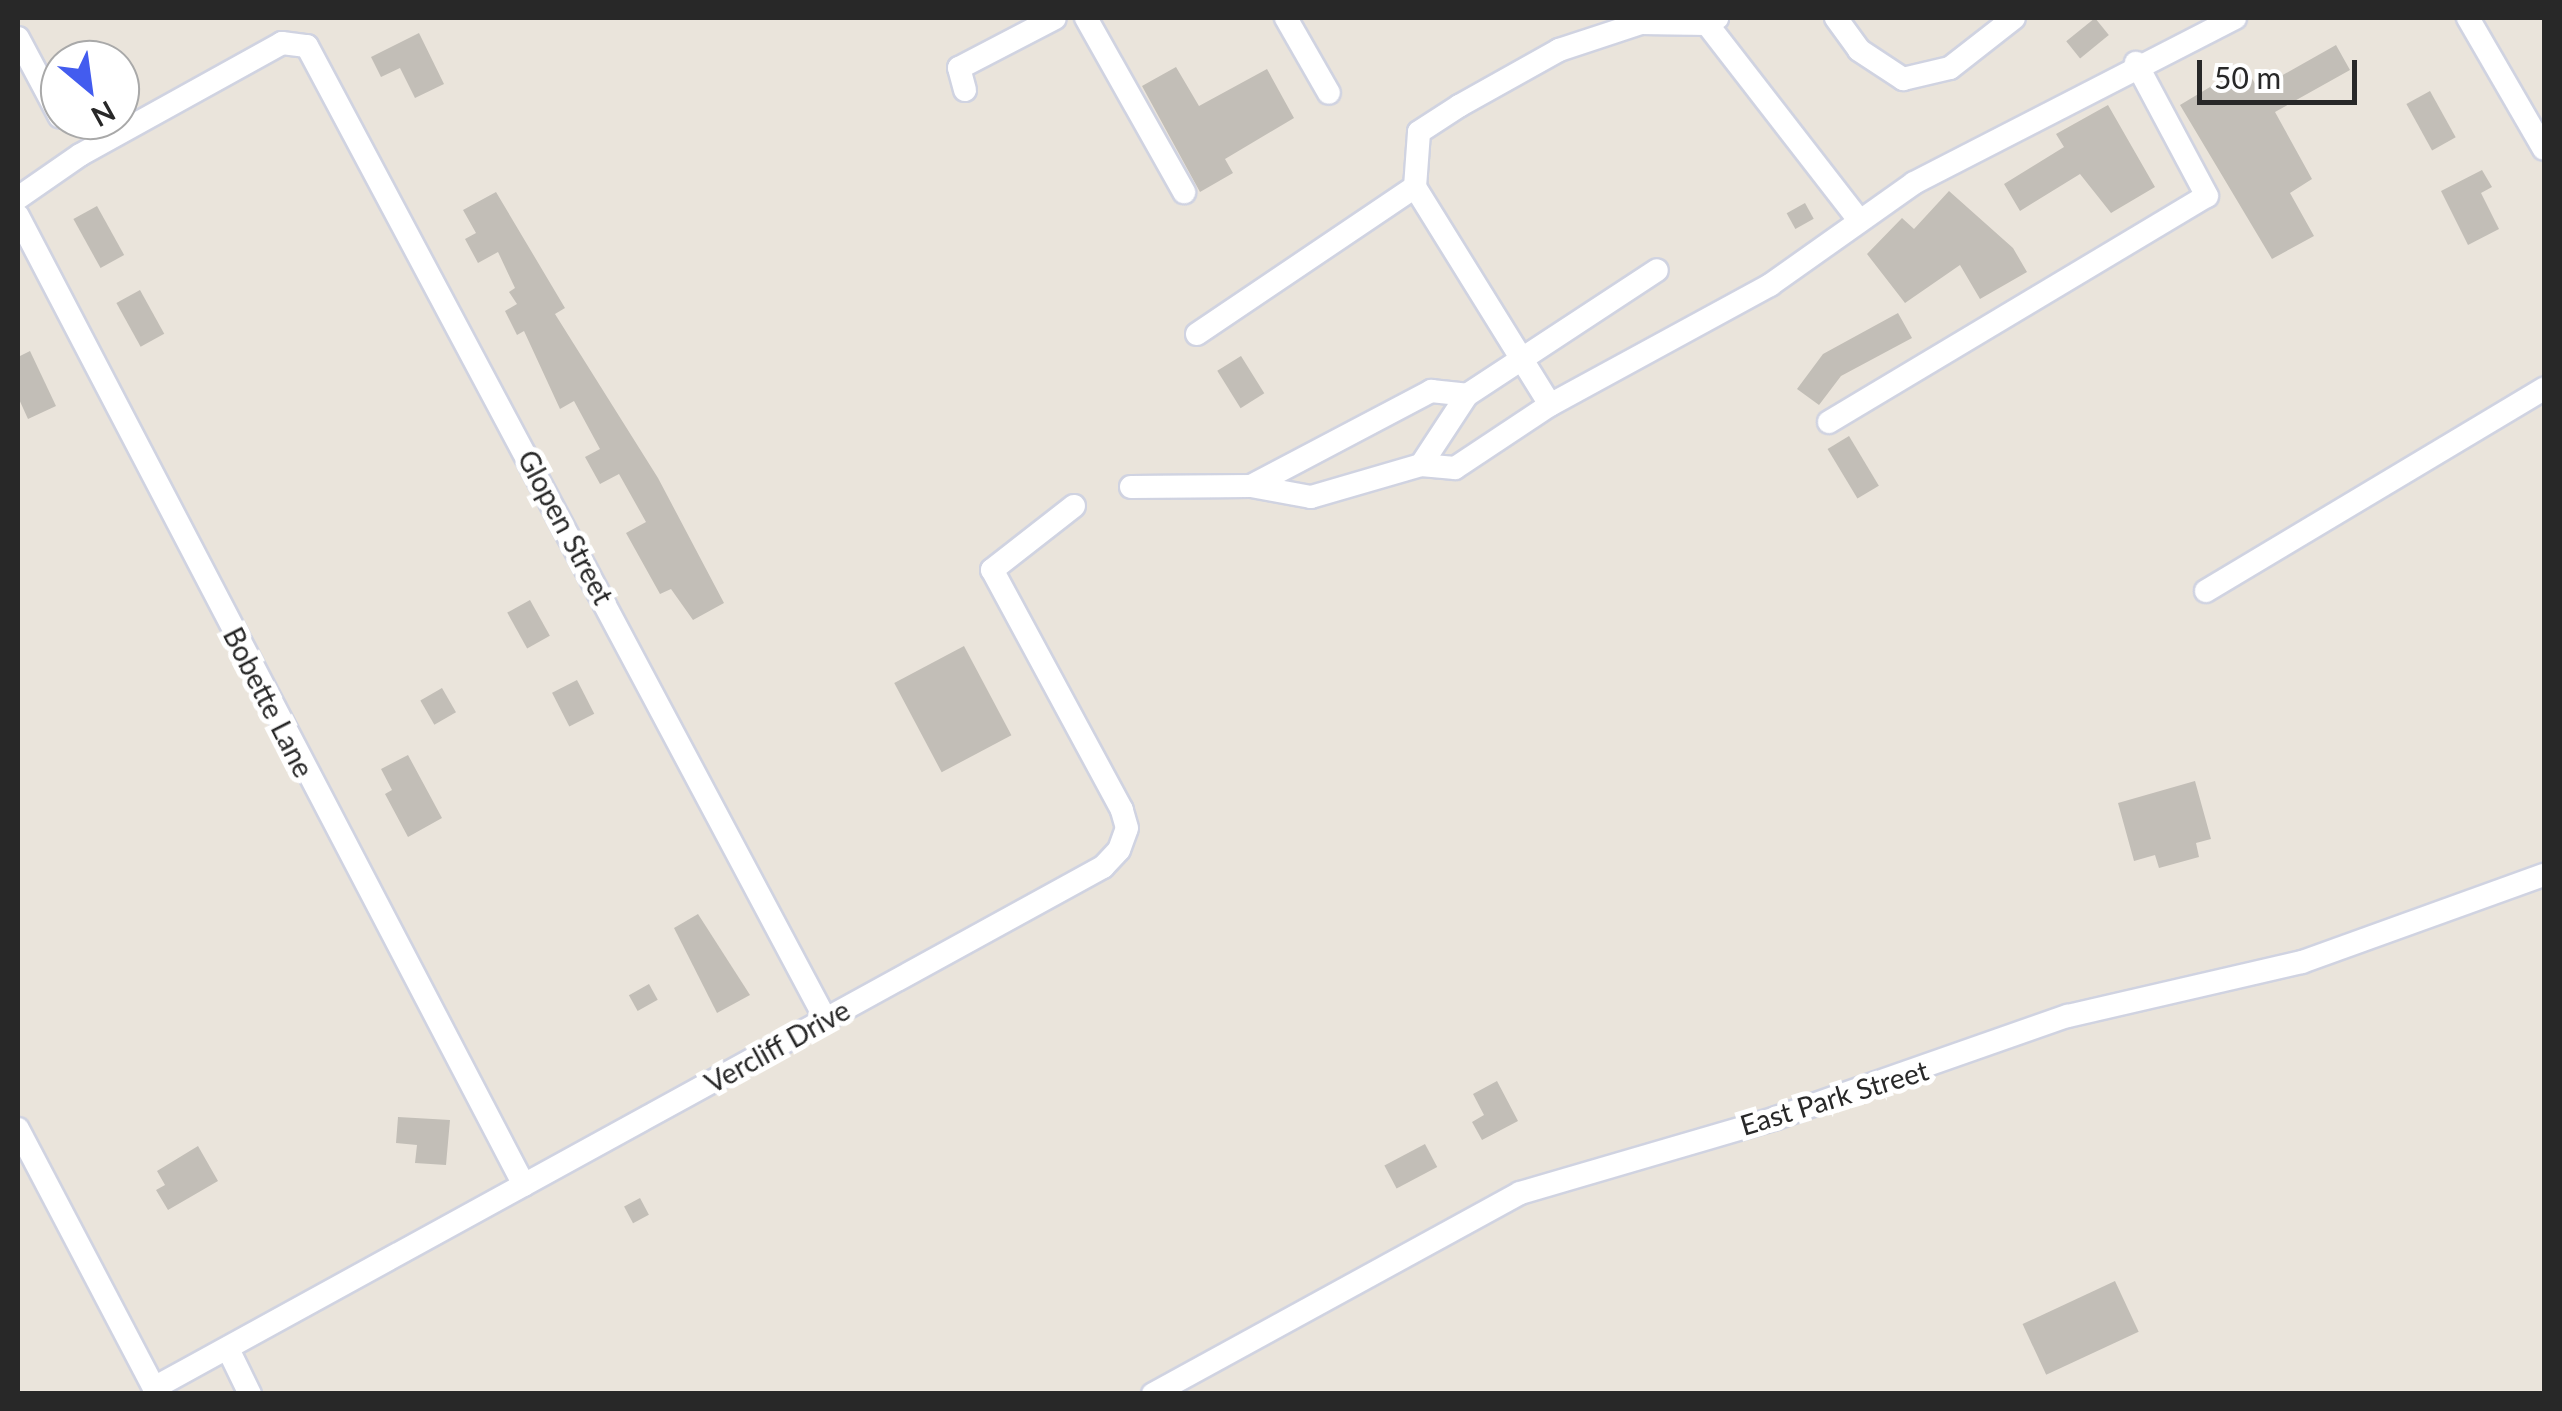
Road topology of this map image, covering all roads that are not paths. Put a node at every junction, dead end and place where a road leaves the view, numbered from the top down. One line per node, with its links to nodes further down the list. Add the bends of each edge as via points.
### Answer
1 (1055, 18): 12 (street, via 959,68)
2 (1086, 18): 18 (street)
3 (1286, 18): 13 (street)
4 (1836, 18): 5 (street, via 1860,50 1903,79 1950,68)
5 (2014, 18)
6 (2234, 18): 10 (street)
7 (2468, 18): 15 (street)
8 (1712, 21): 17 (street, via 1641,23 1559,50 1419,132); 21 (street)
9 (18, 38): 11 (street)
10 (2136, 63): 21 (street, via 1914,183); 28 (street, via 2207,196)
11 (40, 79)
12 (965, 90)
13 (1329, 94)
14 (72, 140): 16 (street)
15 (2544, 149)
16 (80, 155): 19 (street); 35 (street, Glopen Street, via 282,43 319,60)
17 (1415, 187): 23 (street); 24 (street)
18 (1184, 192)
19 (18, 198)
20 (18, 216): 37 (street, Bobette Lane)
21 (1860, 221): 27 (street, via 1770,284)
22 (1657, 270): 24 (street)
23 (1198, 334)
24 (1520, 356): 26 (street); 27 (street)
25 (2544, 389): 33 (street)
26 (1467, 396): 29 (street); 30 (street, via 1431,392)
27 (1550, 405): 29 (street, via 1454,468)
28 (1829, 422)
29 (1420, 466): 30 (street, via 1311,496)
30 (1251, 486): 31 (street)
31 (1131, 487)
32 (1074, 506): 35 (street, Vercliff Drive, via 992,570 1122,810 1127,828 1119,850 1103,867)
33 (2206, 591)
34 (2544, 875): 41 (street, East Park Street, via 2317,958 2068,1016 1776,1118 1520,1193)
35 (826, 1020): 37 (street, Vercliff Drive)
36 (18, 1129): 39 (street)
37 (524, 1186): 38 (street, Vercliff Drive)
38 (229, 1351): 39 (street, Vercliff Drive); 40 (street)
39 (156, 1391)
40 (250, 1394)
41 (1153, 1394)

